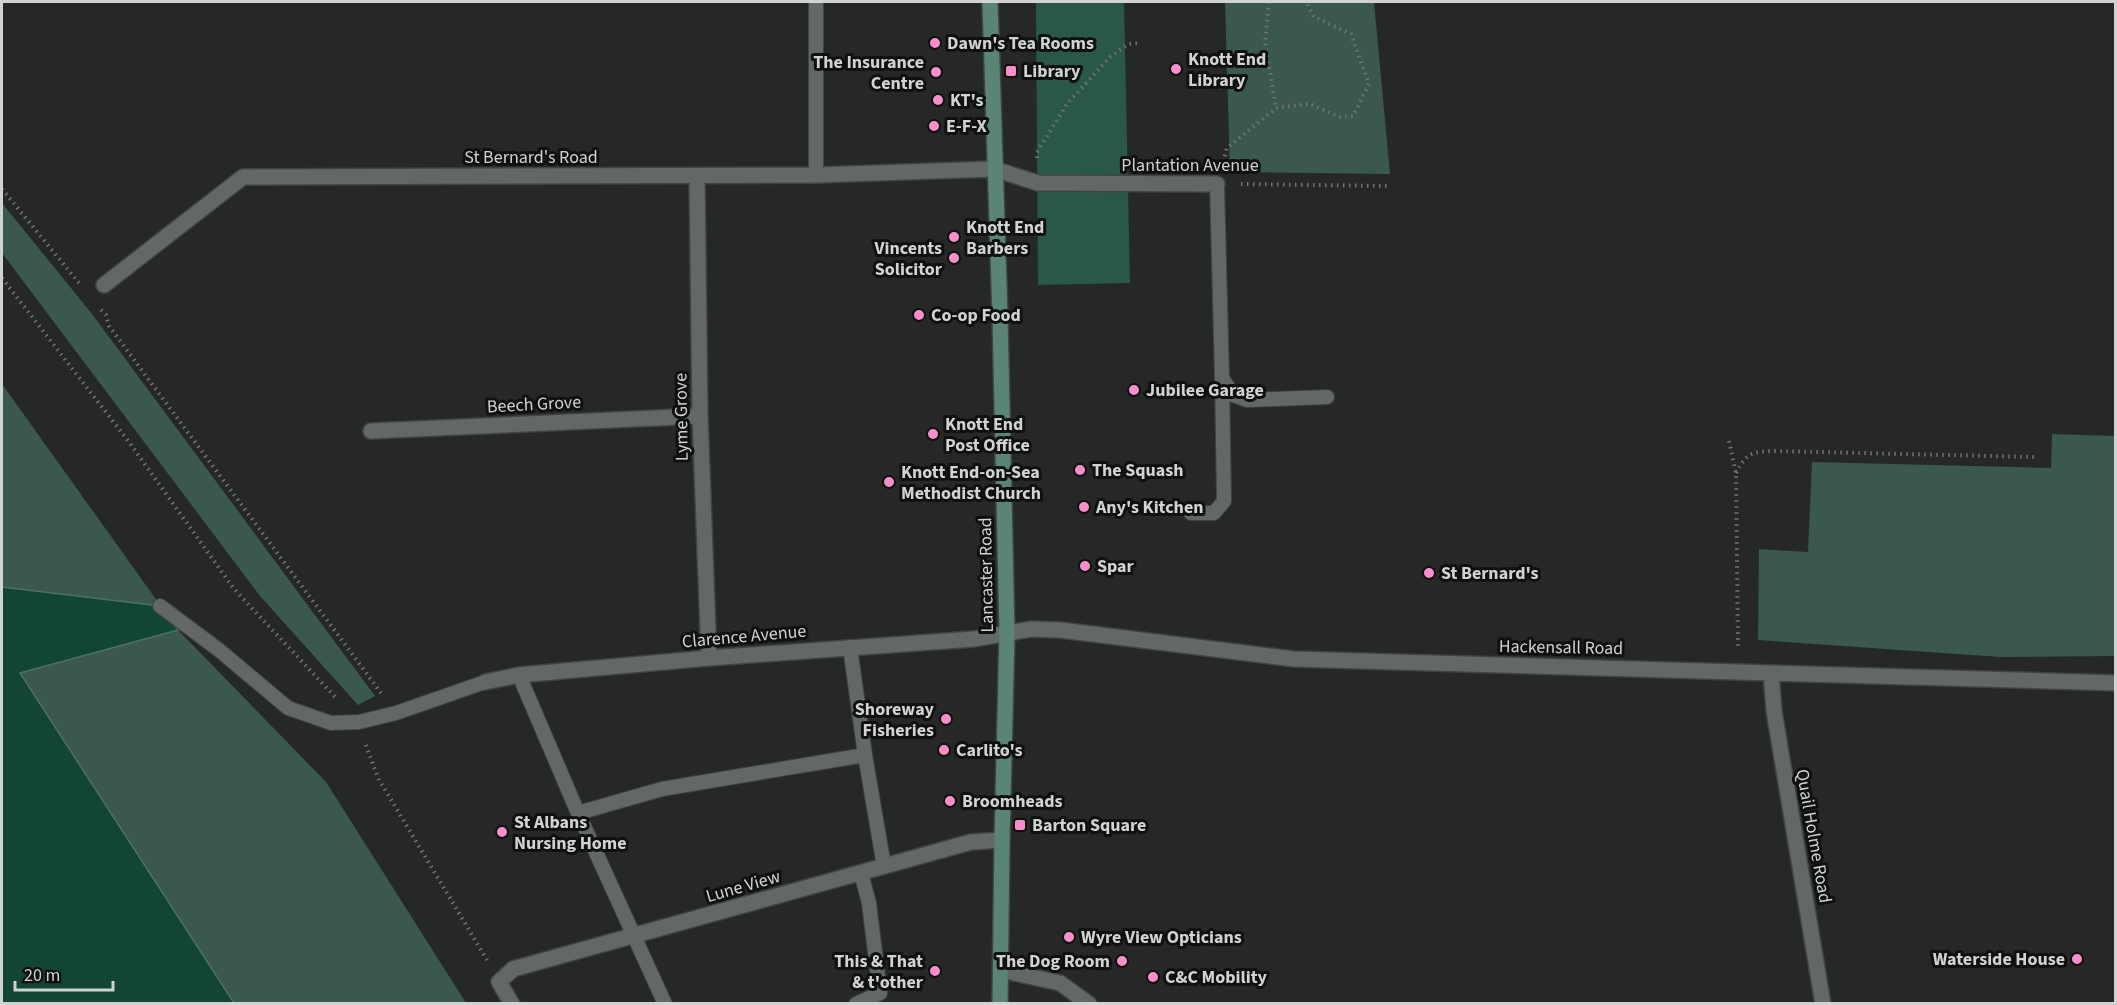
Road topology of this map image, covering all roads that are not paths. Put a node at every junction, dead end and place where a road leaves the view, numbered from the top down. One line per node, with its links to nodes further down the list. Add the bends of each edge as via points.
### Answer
1 (816, 2): 4 (lane)
2 (990, 2): 3 (main road, Lancaster Road)
3 (994, 169): 4 (street, St Bernard's Road); 6 (street, Plantation Avenue, via 1038,183); 14 (main road, Lancaster Road)
4 (816, 175): 5 (street, St Bernard's Road)
5 (697, 176): 7 (street, St Bernard's Road, via 243,177); 10 (street, Lyme Grove)
6 (1217, 184): 8 (lane)
7 (104, 285)
8 (1222, 378): 9 (lane, via 1233,395 1247,400); 12 (lane, via 1224,501 1214,513)
9 (1326, 397)
10 (700, 416): 11 (street, Beech Grove); 16 (street, Lyme Grove)
11 (371, 431)
12 (1191, 513)
13 (160, 606): 19 (lane, via 288,708 331,723 359,722 396,713)
14 (1007, 633): 15 (street, Clarence Avenue, via 974,639); 17 (street, Hackensall Road, via 1060,630 1294,659); 23 (main road, Lancaster Road)
15 (850, 647): 16 (street, Clarence Avenue); 21 (lane)
16 (710, 658): 18 (street, Clarence Avenue)
17 (1771, 674): 20 (street, Hackensall Road); 33 (street, Quail Holme Road)
18 (519, 675): 19 (street, Clarence Avenue); 22 (lane)
19 (484, 682)
20 (2115, 683)
21 (865, 755): 22 (lane, via 662,789); 24 (lane)
22 (578, 813): 26 (lane)
23 (1002, 840): 24 (street, Lune View, via 971,842); 27 (main road, Lancaster Road)
24 (884, 866): 25 (street, Lune View)
25 (861, 873): 26 (street, Lune View); 30 (lane, via 869,903 880,993)
26 (634, 937): 28 (street, Lune View, via 513,969 499,981); 29 (lane)
27 (1001, 970): 31 (main road, Lancaster Road); 32 (street, via 1060,983)
28 (513, 1004)
29 (665, 1004)
30 (856, 1004)
31 (1000, 1004)
32 (1089, 1004)
33 (1823, 1004)

